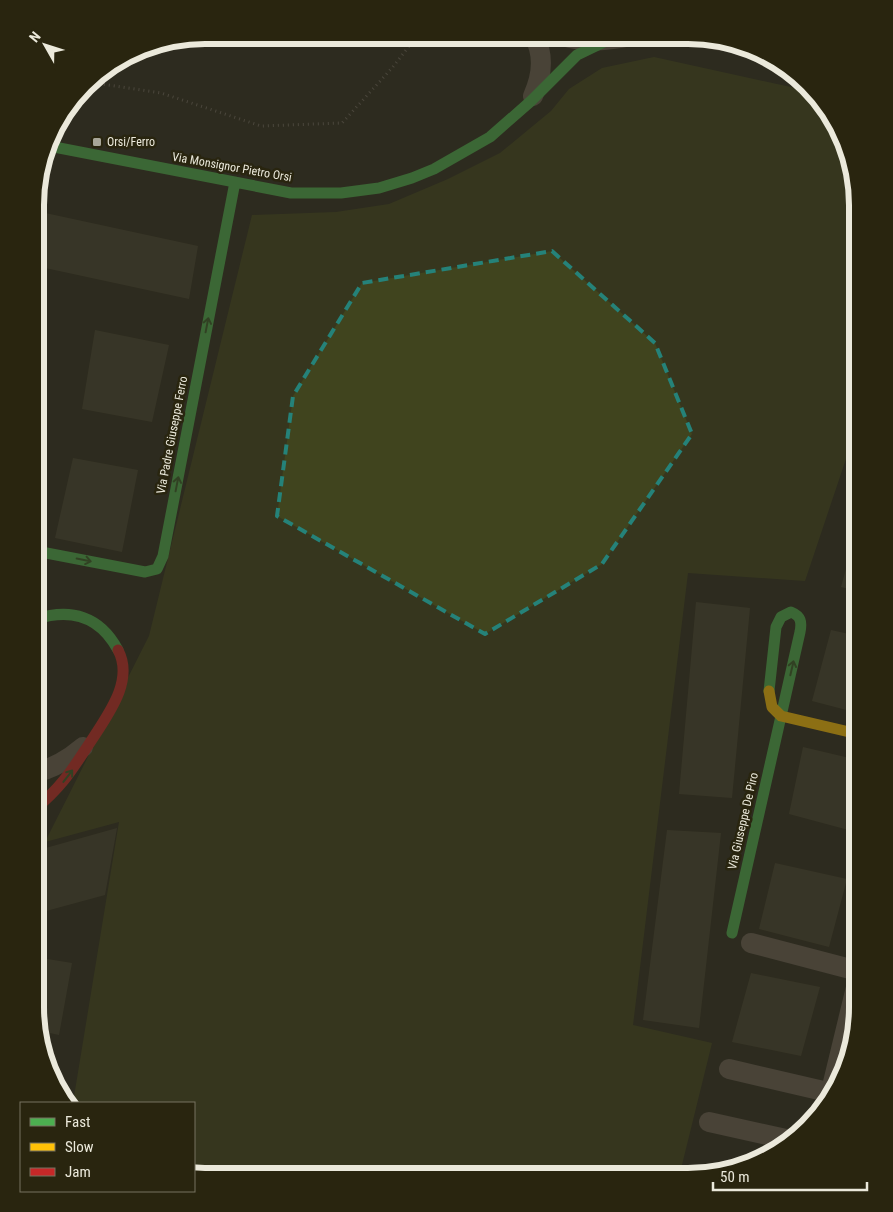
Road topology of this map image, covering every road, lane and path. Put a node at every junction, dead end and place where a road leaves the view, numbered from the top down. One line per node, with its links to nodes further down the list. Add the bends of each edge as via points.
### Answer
1 (411, 44): 4 (path, via 342,122 261,126 161,93)
2 (539, 44): 5 (street, via 541,71)
3 (600, 44): 5 (street, Via Monsignor Pietro Orsi, via 577,55)
4 (99, 84)
5 (531, 101): 7 (street, Via Monsignor Pietro Orsi, via 490,137 458,156 427,172 379,188 341,193 291,193)
6 (55, 147): 7 (street, Via Monsignor Pietro Orsi)
7 (235, 182): 8 (street, Via Padre Giuseppe Ferro, one-way to 7, via 145,572 157,569 163,556)
8 (44, 553)
9 (44, 617): 12 (street, via 77,614 100,626 120,652 122,687)
10 (781, 716): 10 (street, Via Giuseppe De Piro, one-way to 10, via 802,623 799,616 791,612 782,617 776,627 769,694 772,707); 11 (street); 15 (street, Via Giuseppe De Piro)
11 (849, 732)
12 (94, 737): 13 (street, via 64,761); 14 (street, one-way to 12, via 69,776)
13 (44, 770)
14 (44, 800)
15 (732, 933)
16 (751, 943): 17 (street)
17 (849, 969)
18 (849, 1017): 20 (street)
19 (729, 1069): 21 (street)
20 (836, 1071)
21 (824, 1094)
22 (709, 1122): 23 (street)
23 (781, 1139)

